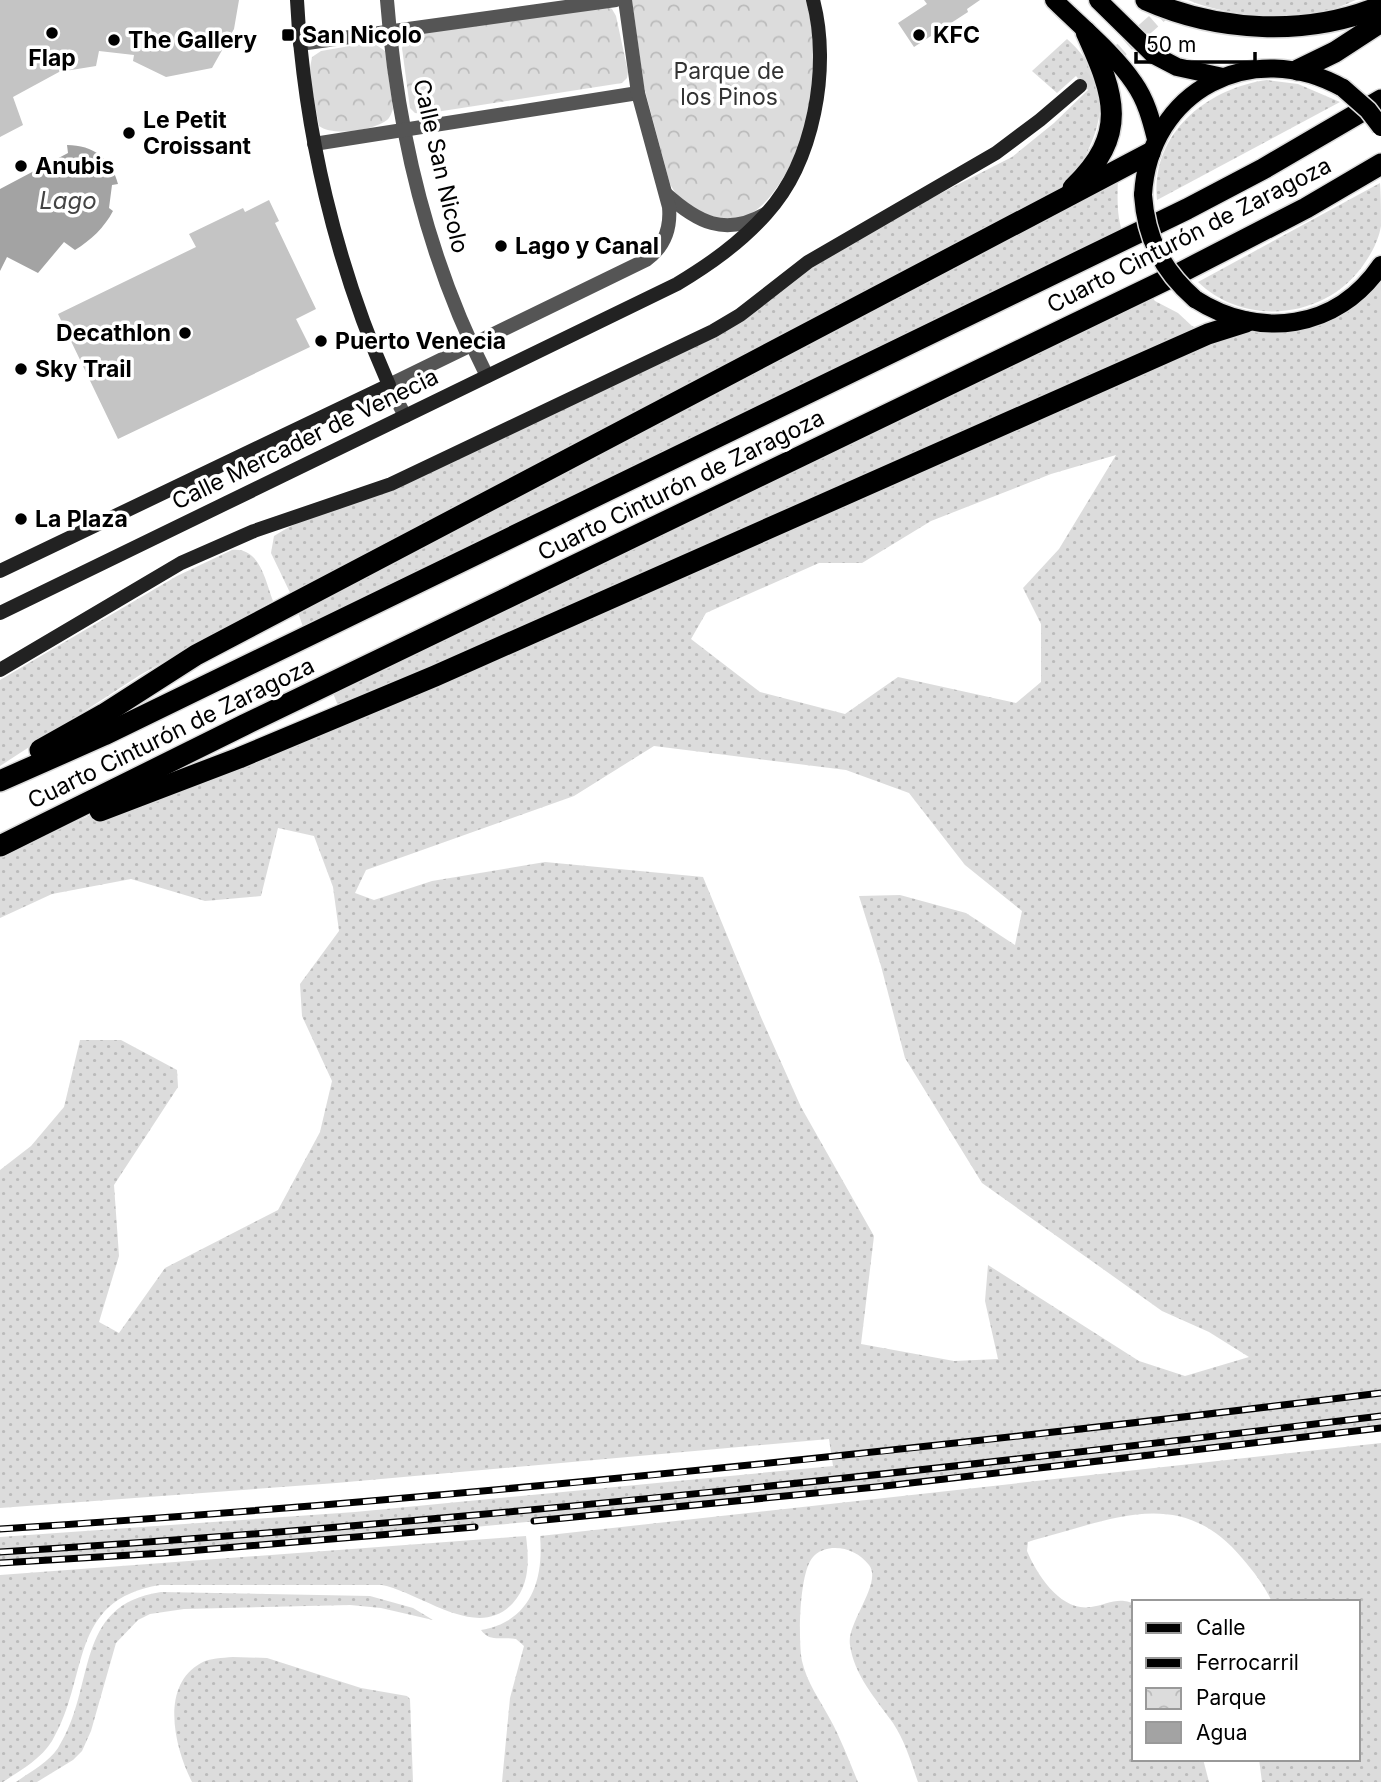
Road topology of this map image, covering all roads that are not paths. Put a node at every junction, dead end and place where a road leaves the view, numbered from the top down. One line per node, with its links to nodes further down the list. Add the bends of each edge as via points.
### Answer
1 (296, 0): 13 (street)
2 (387, 0): 11 (street, Calle San Nicolo)
3 (615, 0): 11 (street)
4 (625, 0): 17 (street, Calle Mercader de Venecia)
5 (813, 0): 26 (street, Calle Mercader de Venecia, via 819,37 815,111 794,170)
6 (1054, 0): 12 (main road)
7 (1098, 0): 15 (main road, via 1154,55 1177,67)
8 (1146, 0): 9 (highway, via 1195,17 1267,27 1336,20)
9 (1381, 6)
10 (1381, 22): 14 (highway)
11 (390, 31): 13 (street); 20 (street, Calle San Nicolo)
12 (1086, 32): 22 (main road, via 1135,83 1149,110); 25 (highway, via 1108,85 1111,121 1100,156)
13 (300, 44): 21 (street)
14 (1298, 69): 15 (main road, via 1260,68); 19 (main road, bridge, via 1342,88)
15 (1223, 77): 22 (main road, via 1184,102)
16 (1080, 86): 35 (street, via 996,153 808,262 713,331 391,484 254,531 181,563)
17 (638, 93): 20 (street); 24 (street, Calle Mercader de Venecia)
18 (1381, 100): 36 (highway, Cuarto Cinturón de Zaragoza, via 1263,169 1095,254)
19 (1381, 127)
20 (404, 128): 21 (street); 29 (street, Calle San Nicolo, via 427,227 457,316)
21 (314, 144): 31 (street, via 341,252)
22 (1153, 146): 25 (highway); 28 (main road, bridge, via 1143,195 1156,253 1195,299)
23 (1381, 164): 37 (highway, Cuarto Cinturón de Zaragoza, via 1178,274)
24 (666, 194): 26 (street, via 687,213 718,225 747,223); 29 (street, Calle Mercader de Venecia, via 669,226 654,254)
25 (1062, 200): 36 (highway, via 196,655 22,759)
26 (768, 212): 30 (street, Calle Mercader de Venecia, via 726,252 677,284)
27 (1381, 265): 28 (main road, via 1351,298 1315,317 1276,324)
28 (1246, 321): 37 (highway, via 435,676 239,758 65,825)
29 (472, 345): 30 (street, Calle San Nicolo); 31 (street, Calle Mercader de Venecia)
30 (487, 376): 32 (street, Calle Mercader de Venecia)
31 (389, 385): 32 (street); 33 (street, Calle Mercader de Venecia)
32 (405, 416): 34 (street, Calle Mercader de Venecia)
33 (0, 571)
34 (0, 613)
35 (0, 670)
36 (1, 781)
37 (7, 842)

